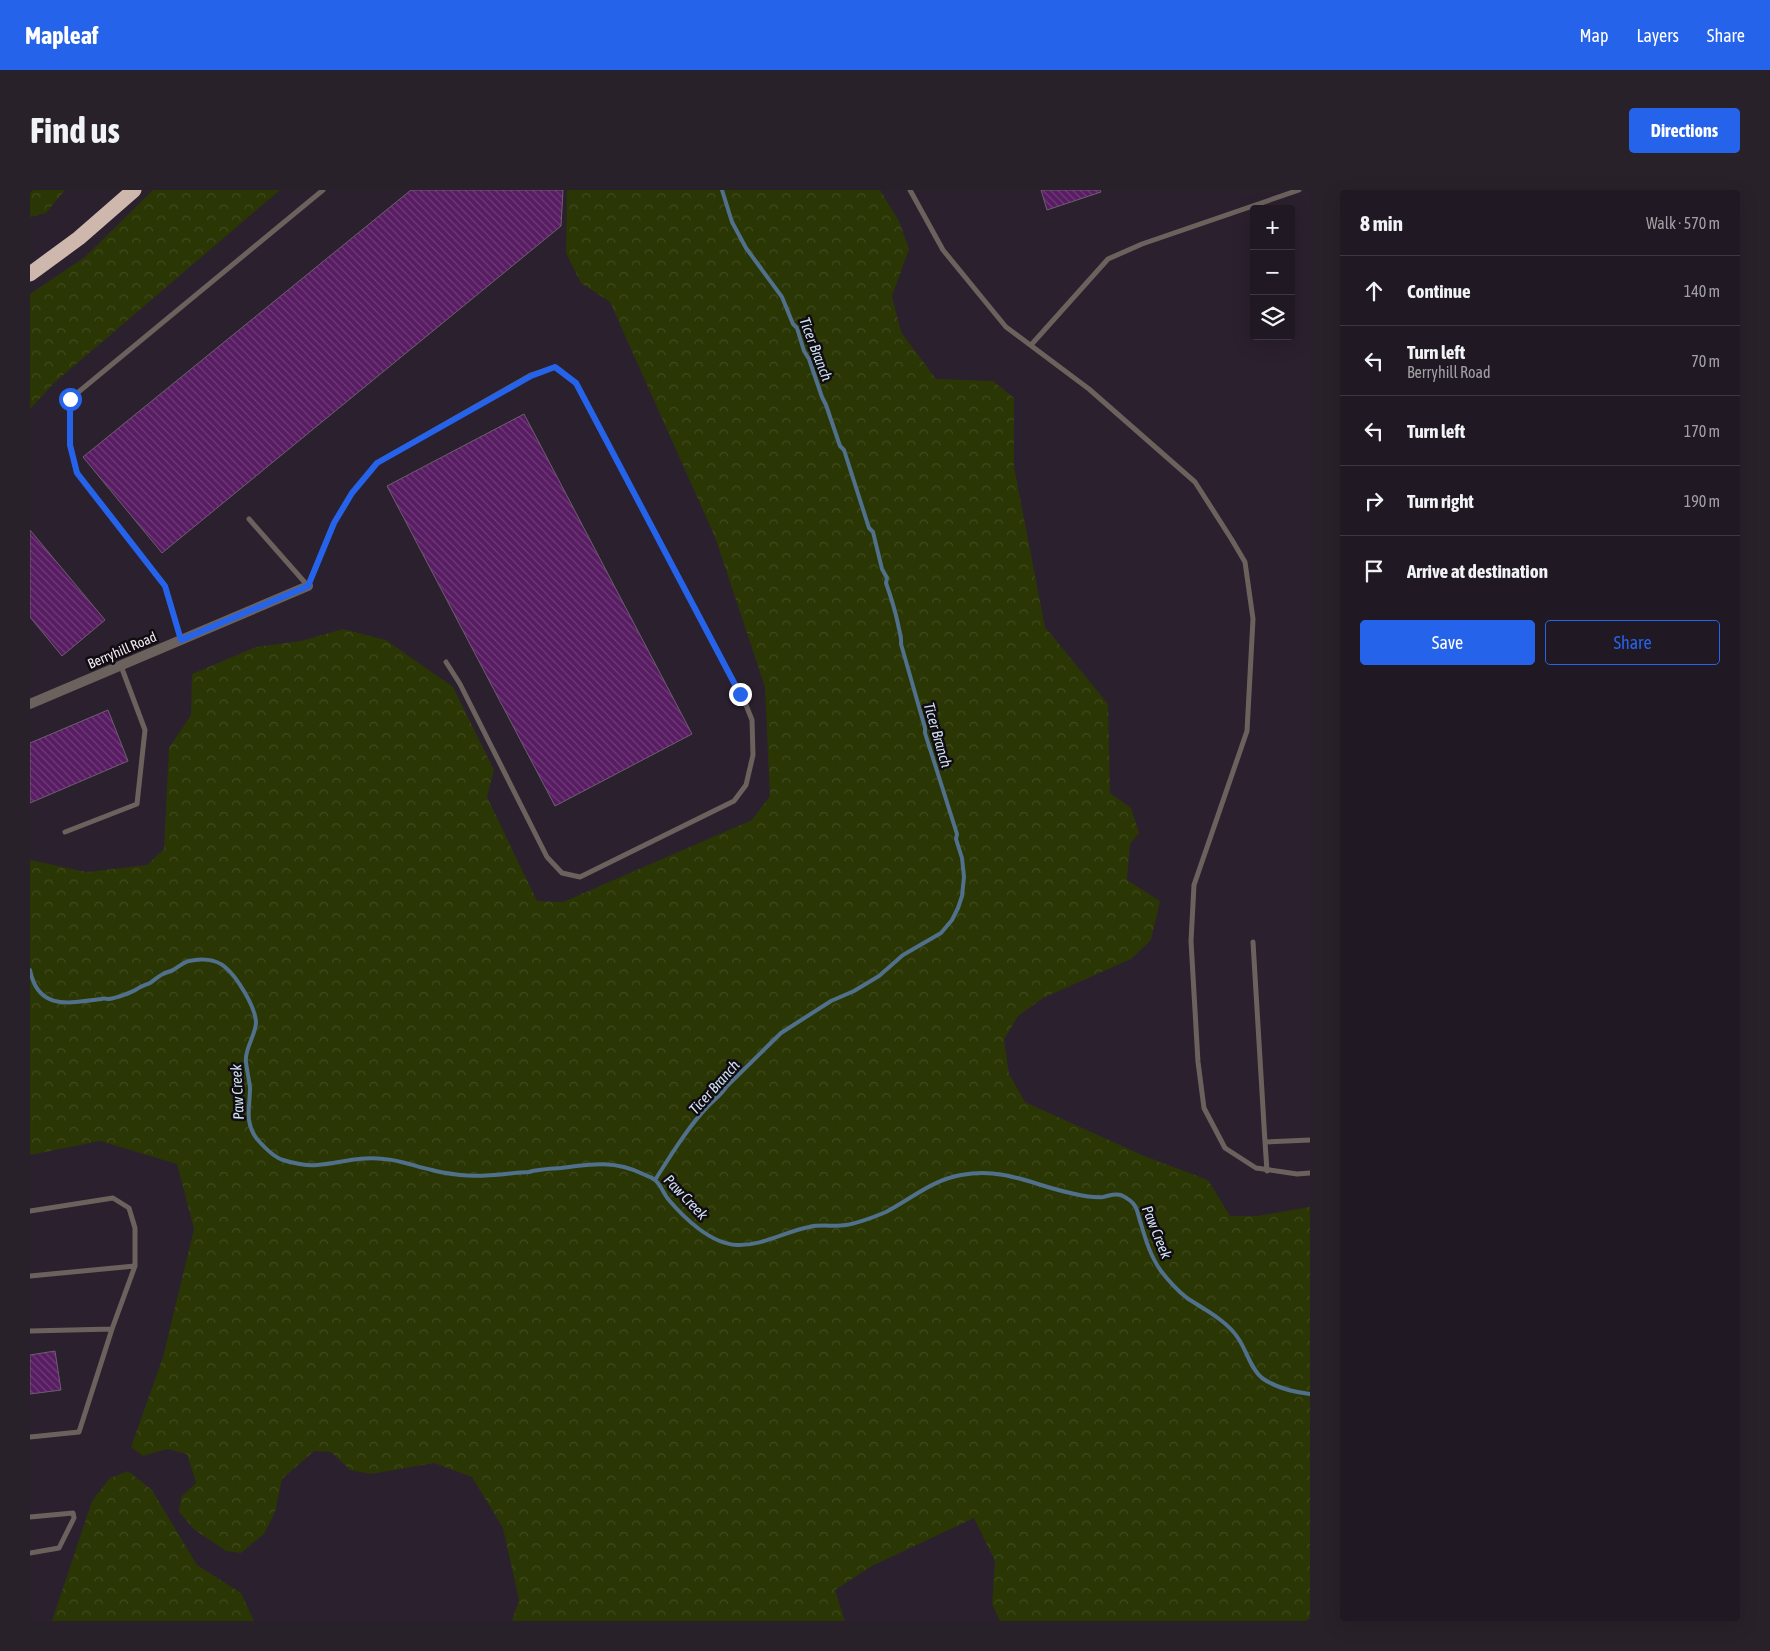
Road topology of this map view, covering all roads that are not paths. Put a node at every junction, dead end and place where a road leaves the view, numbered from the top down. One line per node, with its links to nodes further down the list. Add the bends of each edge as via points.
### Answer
1 (134, 190): 5 (highway, via 79,238)
2 (324, 190): 9 (lane, via 70,399 70,445 77,473 165,586)
3 (910, 190): 6 (lane, via 943,250 1006,327)
4 (1299, 190): 6 (lane, via 1142,244 1108,259)
5 (30, 274)
6 (1031, 345): 17 (lane, via 1089,389 1195,482 1245,562 1253,619 1247,731 1194,885 1190,941 1204,1108 1225,1148 1256,1168)
7 (249, 519): 8 (lane)
8 (308, 586): 9 (street, Berryhill Road); 10 (lane, via 334,523 352,493 377,463 531,376 555,367 576,383 746,705 752,720 753,756 746,785 734,801 580,877 562,873 547,857)
9 (181, 640): 11 (street, Berryhill Road)
10 (446, 662)
11 (121, 666): 12 (street, Berryhill Road); 13 (lane, via 145,730 137,804)
12 (30, 704)
13 (65, 832)
14 (1253, 942): 16 (lane)
15 (1310, 1140): 16 (lane)
16 (1266, 1142): 17 (lane)
17 (1267, 1171): 18 (lane)
18 (1310, 1173)
19 (30, 1211): 20 (lane, via 113,1198 129,1208 136,1228)
20 (135, 1266): 21 (lane); 22 (lane)
21 (30, 1276)
22 (112, 1329): 23 (lane); 24 (lane, via 78,1432)
23 (30, 1331)
24 (30, 1437)
25 (30, 1517): 26 (lane, via 73,1513 74,1518 59,1548)
26 (30, 1553)

